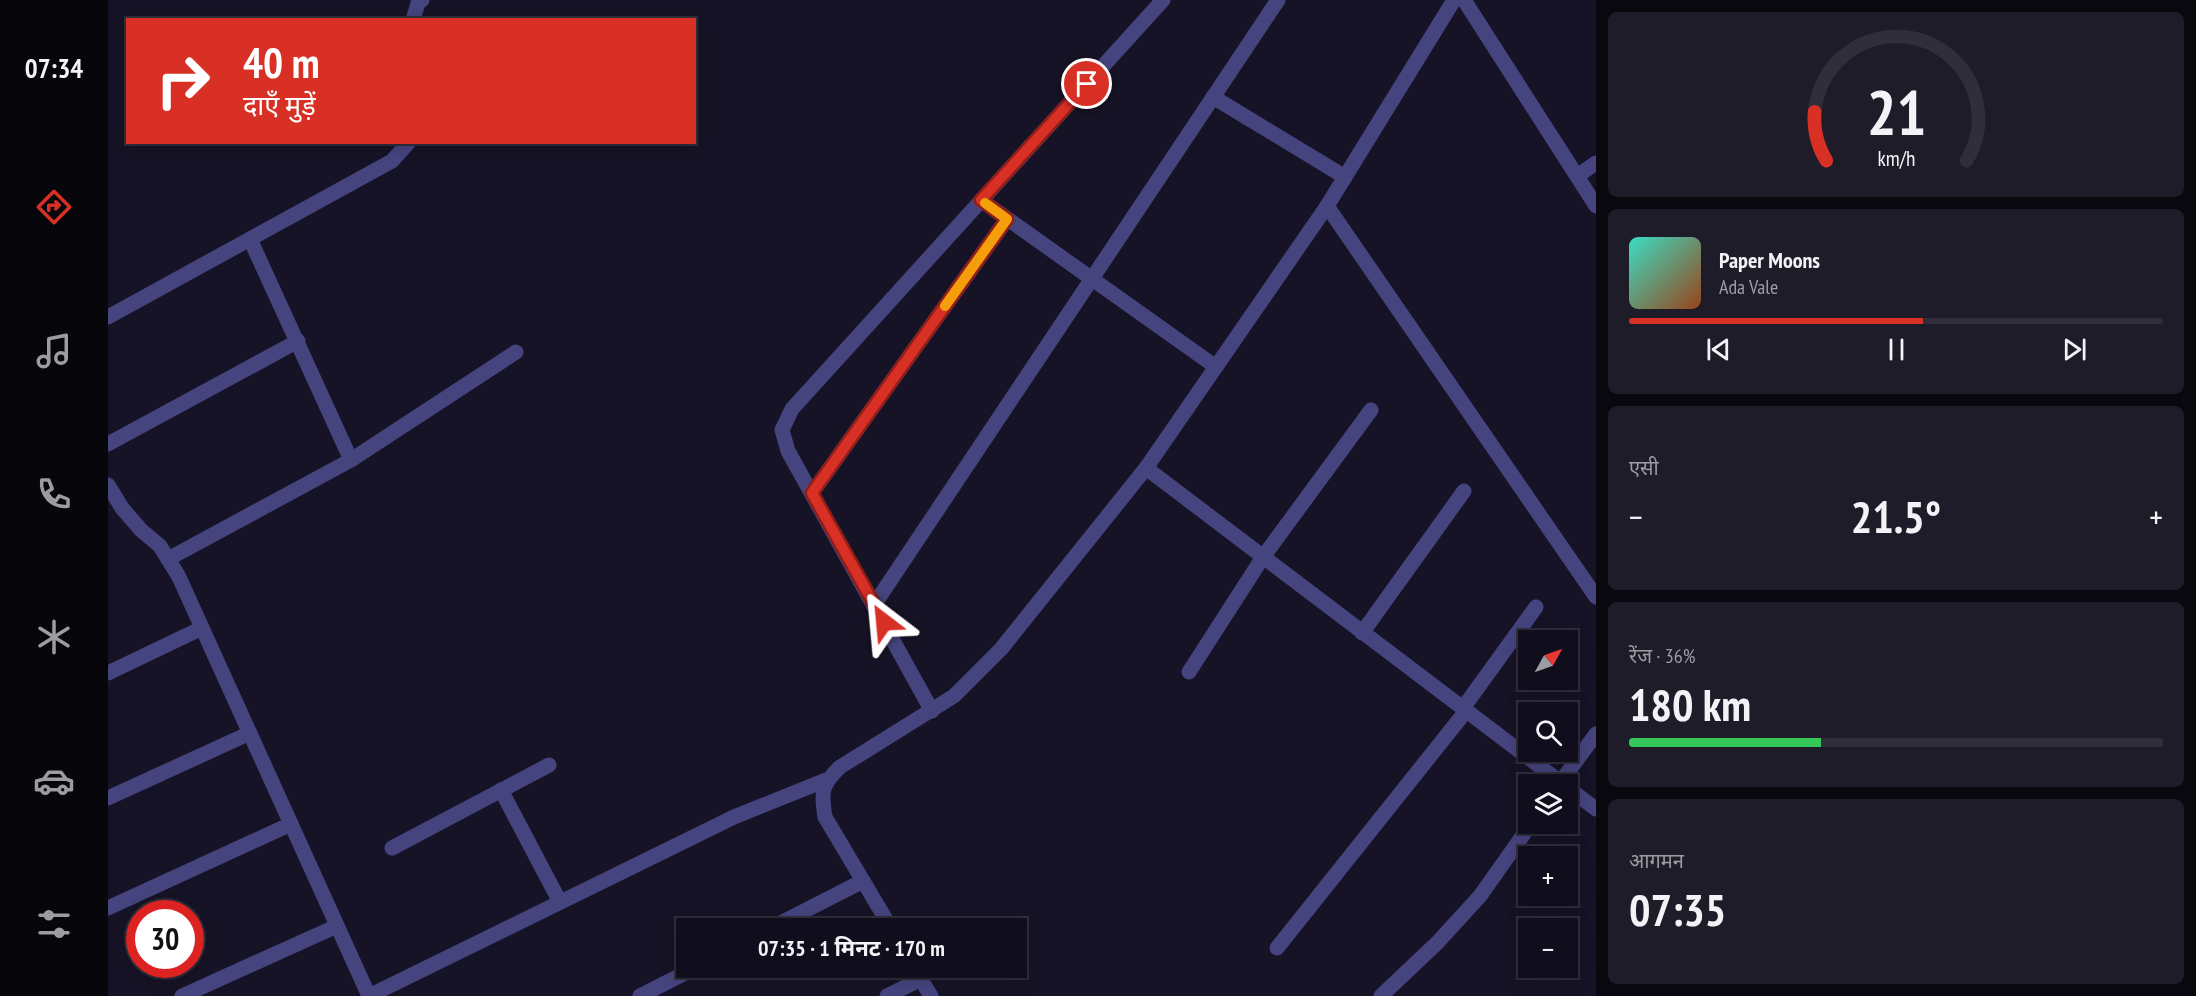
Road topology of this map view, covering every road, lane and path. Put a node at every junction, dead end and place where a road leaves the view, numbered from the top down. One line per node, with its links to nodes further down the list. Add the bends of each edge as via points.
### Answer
1 (422, 0): 6 (street)
2 (1163, 0): 12 (street)
3 (1278, 0): 7 (street)
4 (1454, 0): 11 (street)
5 (1464, 0): 10 (street)
6 (414, 18)
7 (1213, 98): 11 (street); 17 (street)
8 (407, 144): 16 (street, via 392,161)
9 (1596, 163): 10 (street)
10 (1577, 176): 14 (street)
11 (1345, 177): 13 (street)
12 (981, 200): 15 (street); 28 (street, via 792,409 782,430 788,451)
13 (1327, 206): 21 (street); 31 (street)
14 (1596, 206)
15 (1007, 219): 17 (street); 28 (street)
16 (250, 239): 18 (street); 19 (street)
17 (1092, 279): 21 (street); 32 (street)
18 (108, 317)
19 (298, 341): 23 (street); 24 (street)
20 (516, 352): 24 (street)
21 (1216, 366): 25 (street)
22 (1371, 410): 29 (street)
23 (108, 444)
24 (351, 460): 30 (street)
25 (1146, 468): 29 (street); 39 (street, via 1001,649 954,696)
26 (108, 485): 30 (street, via 122,508)
27 (1464, 491): 35 (street)
28 (812, 493): 32 (street)
29 (1263, 557): 35 (street); 36 (street)
30 (168, 559): 34 (street)
31 (1596, 597)
32 (874, 605): 39 (street)
33 (1536, 607): 38 (street)
34 (202, 628): 37 (street); 40 (street)
35 (1362, 633): 38 (street)
36 (1189, 672)
37 (108, 673)
38 (1464, 710): 43 (street); 59 (street)
39 (932, 711): 45 (street, via 840,766)
40 (250, 734): 48 (street); 50 (street)
41 (1596, 734): 44 (street)
42 (549, 765): 46 (street)
43 (1548, 774)
44 (1570, 774)
45 (826, 780): 53 (street, via 822,796 825,817); 54 (street, via 734,817)
46 (501, 790): 52 (street); 54 (street)
47 (1578, 796): 49 (street)
48 (108, 798)
49 (1596, 809)
50 (291, 824): 55 (street); 58 (street)
51 (1525, 834): 68 (street, via 1480,896)
52 (392, 848)
53 (863, 881): 56 (street); 57 (street)
54 (560, 902): 64 (street)
55 (108, 908)
56 (791, 918)
57 (885, 918)
58 (338, 926): 63 (street); 64 (street)
59 (1277, 948)
60 (676, 978): 65 (street)
61 (910, 978): 66 (street)
62 (920, 978): 67 (street)
63 (182, 996)
64 (369, 996)
65 (640, 996)
66 (887, 996)
67 (931, 996)
68 (1380, 996)

